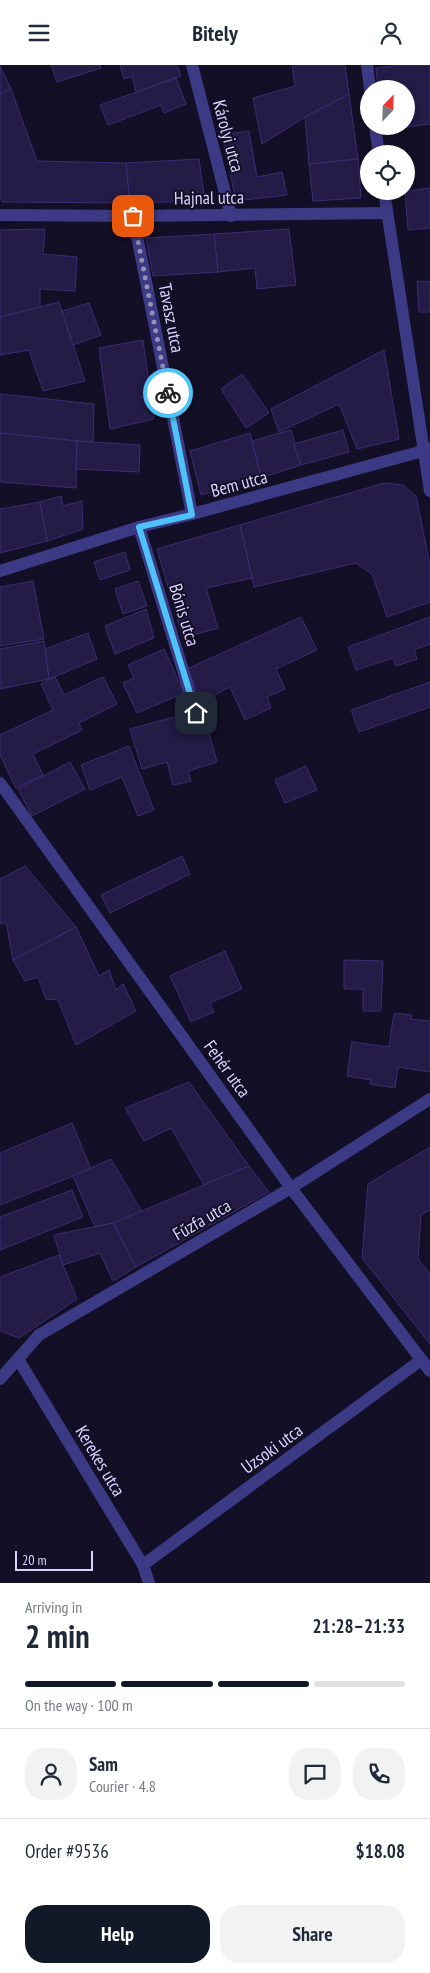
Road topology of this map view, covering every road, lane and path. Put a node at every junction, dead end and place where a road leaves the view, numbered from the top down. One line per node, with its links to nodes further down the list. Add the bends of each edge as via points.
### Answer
1 (192, 65): 8 (street, Károlyi utca)
2 (367, 65): 3 (street)
3 (369, 80)
4 (386, 200): 5 (street)
5 (388, 213): 8 (street, Hajnal utca); 9 (street)
6 (0, 215): 7 (street, Hajnal utca)
7 (133, 216): 8 (street, Hajnal utca); 11 (street, Tavasz utca)
8 (231, 216)
9 (427, 451): 10 (street); 11 (street, Bem utca)
10 (430, 491)
11 (192, 515): 12 (street, Bem utca)
12 (139, 527): 13 (street, Bem utca); 14 (street, Bónis utca)
13 (0, 571)
14 (196, 713)
15 (0, 783): 17 (street, Fehér utca)
16 (430, 1099): 17 (street, Fűzfa utca)
17 (291, 1188): 18 (street, Fűzfa utca, via 39,1335); 19 (street, Fehér utca)
18 (18, 1359): 21 (street, Fűzfa utca); 22 (street, Kerekes utca)
19 (421, 1360): 20 (street, Fehér utca); 22 (street, Uzsoki utca)
20 (430, 1371)
21 (0, 1379)
22 (144, 1565): 23 (street, Kerekes utca)
23 (149, 1583)

